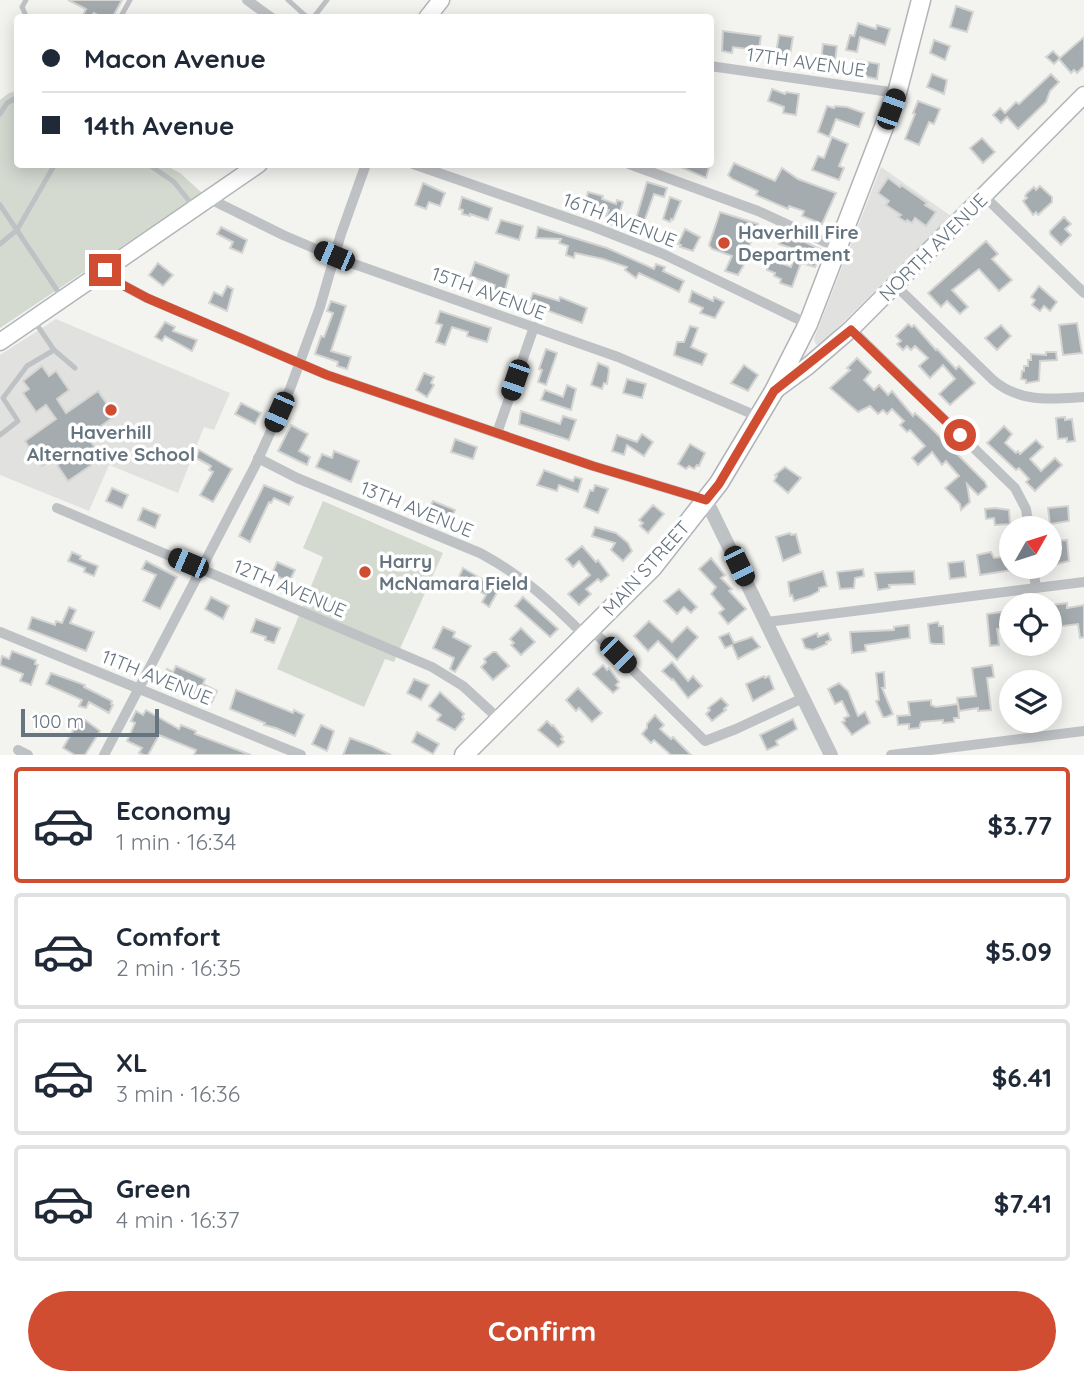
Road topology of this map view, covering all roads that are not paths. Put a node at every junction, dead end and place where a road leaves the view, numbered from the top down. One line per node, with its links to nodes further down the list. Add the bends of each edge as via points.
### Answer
1 (247, 0): 6 (street)
2 (288, 0): 7 (lane)
3 (327, 0): 8 (lane)
4 (441, 0): 9 (main road)
5 (921, 0): 11 (main road, MAIN STREET)
6 (266, 14)
7 (306, 14)
8 (315, 14)
9 (430, 14)
10 (714, 67): 11 (street, 17TH AVENUE)
11 (897, 93): 27 (main road, MAIN STREET)
12 (1084, 95): 21 (main road, NORTH AVENUE)
13 (14, 99): 14 (lane)
14 (0, 114)
15 (53, 168): 25 (lane)
16 (154, 168): 24 (lane, via 174,182)
17 (253, 168): 22 (main road)
18 (365, 168): 28 (street)
19 (425, 168): 34 (street, 16TH AVENUE, via 663,254)
20 (640, 168): 27 (street, via 758,211)
21 (984, 196): 30 (main road, NORTH AVENUE); 31 (street)
22 (210, 199): 24 (main road); 28 (street, 15TH AVENUE)
23 (0, 205): 25 (lane)
24 (196, 209): 29 (main road)
25 (16, 230): 26 (lane); 32 (lane)
26 (0, 244)
27 (836, 247): 34 (main road, MAIN STREET)
28 (334, 256): 35 (street, 15TH AVENUE); 39 (street)
29 (105, 270): 32 (main road); 39 (street, via 147,298)
30 (895, 285): 36 (main road, NORTH AVENUE); 42 (street, via 1003,388 1033,398)
31 (1084, 293)
32 (63, 299): 33 (main road)
33 (33, 319): 37 (main road); 38 (lane)
34 (808, 324): 41 (main road, MAIN STREET)
35 (534, 327): 43 (street, 15TH AVENUE); 44 (street)
36 (851, 330): 41 (main road, NORTH AVENUE); 49 (street, via 1015,488)
37 (0, 342)
38 (54, 350): 40 (lane); 45 (lane, via 27,366 3,398 18,421)
39 (299, 363): 44 (street); 46 (street)
40 (75, 368)
41 (774, 391): 43 (main road, MAIN STREET)
42 (1084, 397)
43 (757, 416): 47 (main road, MAIN STREET)
44 (497, 433): 47 (street)
45 (0, 435)
46 (258, 458): 50 (street); 56 (street, 13TH AVENUE, via 480,553 541,592)
47 (706, 500): 54 (street); 56 (main road, MAIN STREET, via 653,567)
48 (57, 508): 50 (street, 12TH AVENUE)
49 (1027, 516)
50 (201, 569): 57 (street); 59 (street, 12TH AVENUE, via 432,667 463,686)
51 (1035, 579): 53 (street)
52 (1084, 582): 53 (street)
53 (1036, 588): 54 (street)
54 (767, 622): 58 (street)
55 (0, 632): 57 (street, 11TH AVENUE)
56 (588, 632): 58 (street, 13TH AVENUE, via 705,741); 59 (main road, MAIN STREET)
57 (138, 688): 61 (street); 62 (street, 11TH AVENUE)
58 (803, 698): 64 (street)
59 (499, 719): 63 (main road, MAIN STREET)
60 (1084, 731): 65 (street)
61 (104, 755)
62 (301, 755)
63 (464, 755)
64 (831, 755)
65 (891, 755)

